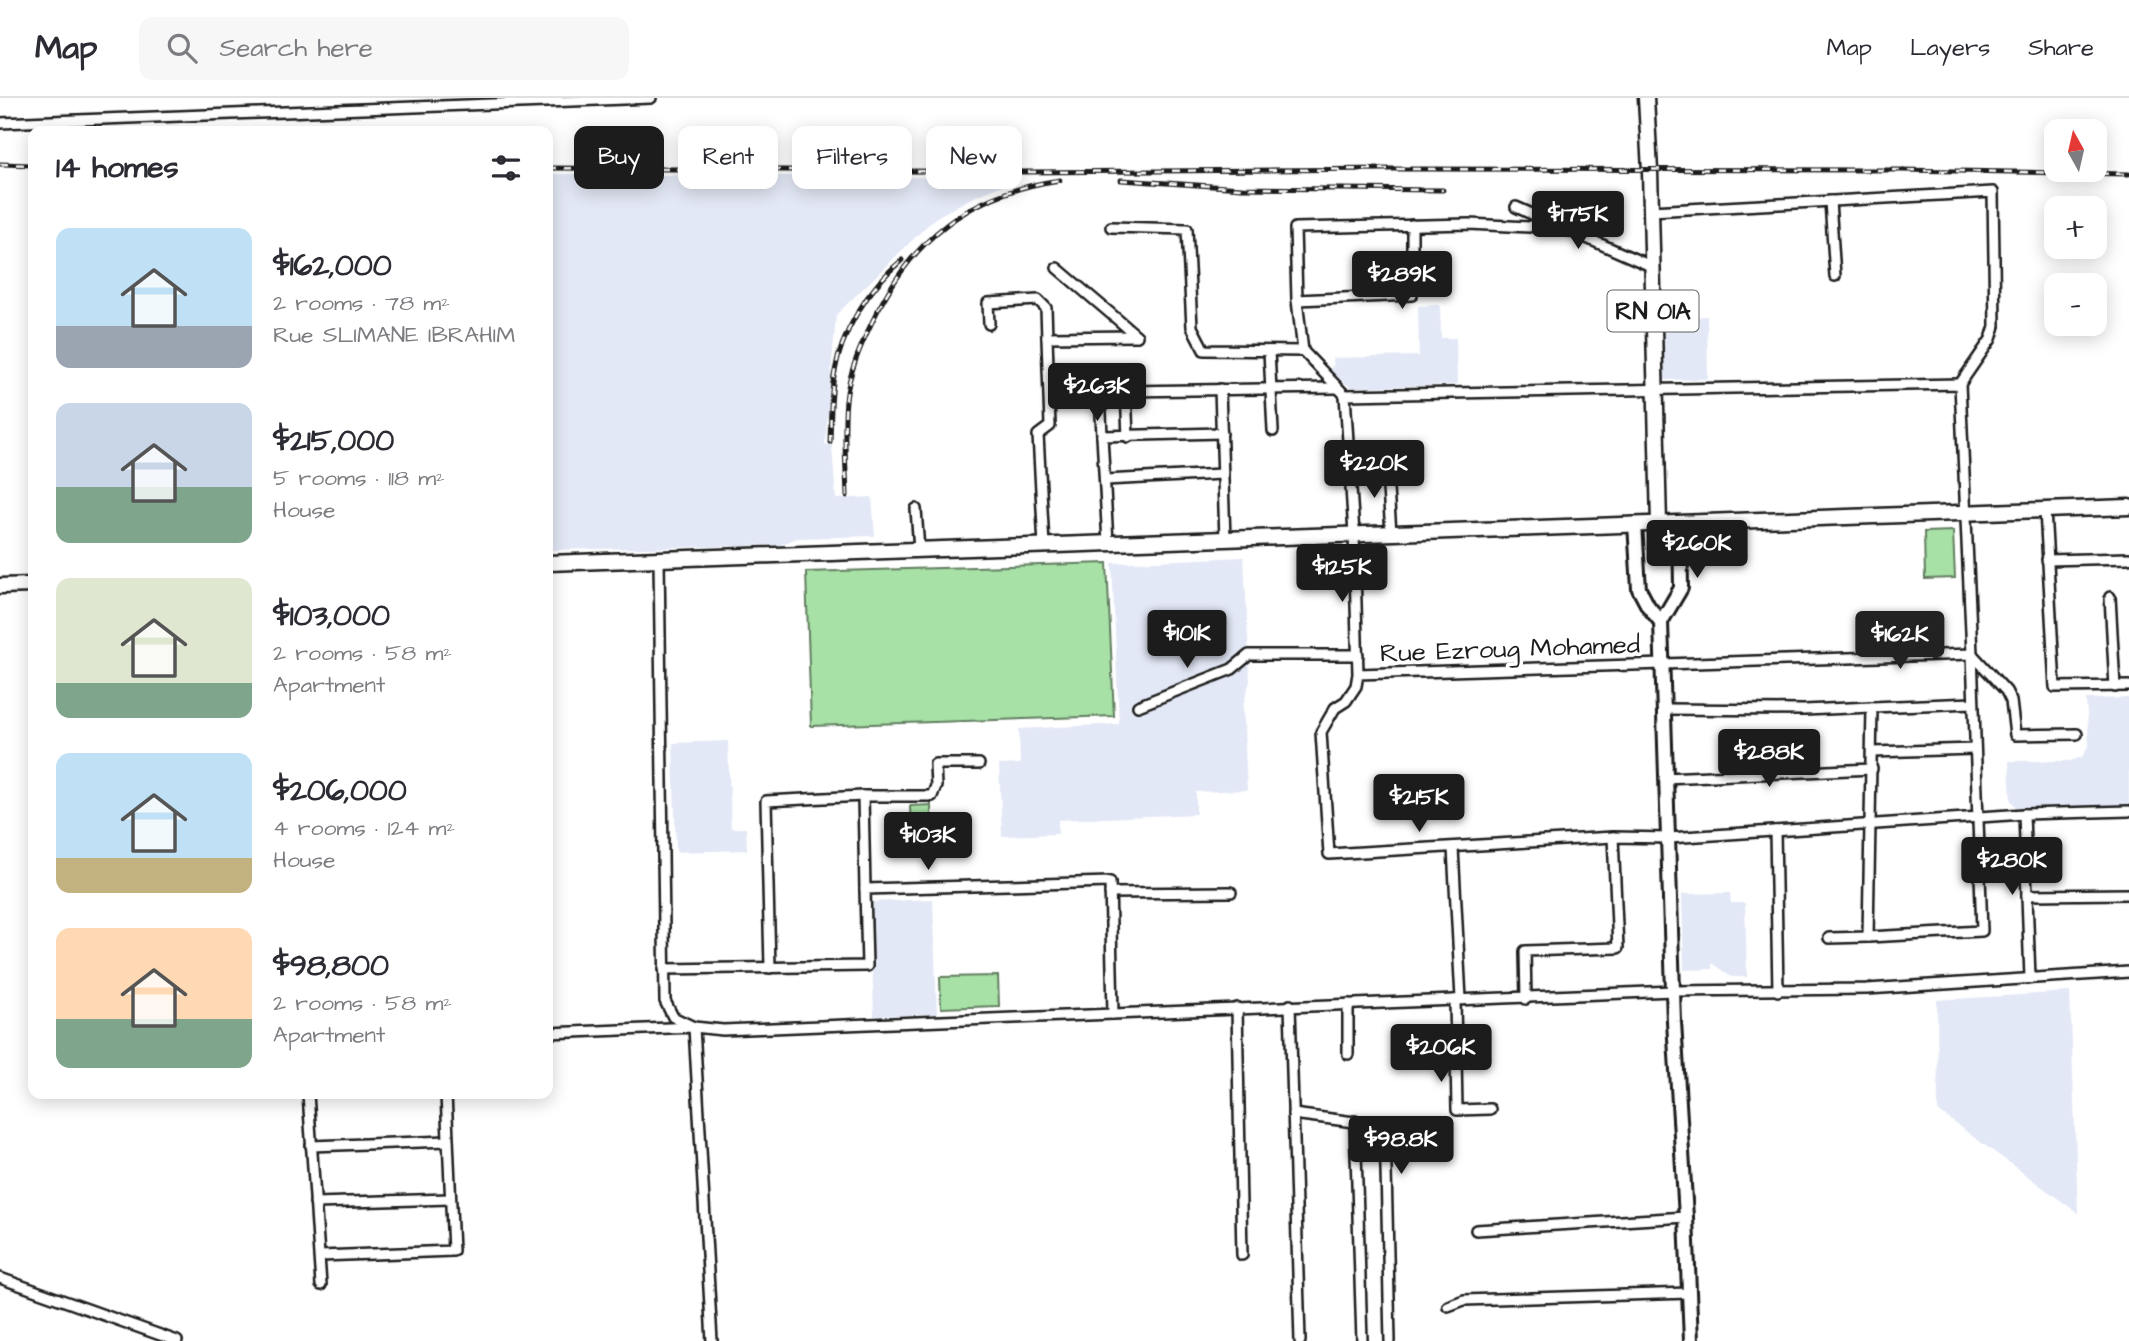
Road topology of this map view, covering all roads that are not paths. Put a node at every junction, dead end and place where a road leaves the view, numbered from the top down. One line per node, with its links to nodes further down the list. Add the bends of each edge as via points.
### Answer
1 (651, 98): 3 (street)
2 (1646, 98): 6 (main road, RN 01A)
3 (0, 123)
4 (1830, 201): 6 (street); 12 (street); 18 (street, via 1993,192 1995,326)
5 (1516, 207): 7 (street)
6 (1651, 211): 10 (main road, RN 01A)
7 (1544, 220): 8 (street, via 1530,228); 10 (street)
8 (1412, 225): 13 (street, via 1412,295); 13 (street, via 1295,228)
9 (1111, 227): 16 (street, via 1187,229 1192,327 1204,350)
10 (1653, 267): 23 (main road, RN 01A)
11 (1057, 268): 15 (street, via 1137,336)
12 (1835, 276)
13 (1297, 300): 17 (street)
14 (989, 324): 15 (street, via 988,303 1038,300 1046,308)
15 (1047, 337): 43 (street, via 1050,426 1038,435)
16 (1269, 351): 17 (street); 21 (street)
17 (1304, 351): 19 (street)
18 (1960, 384): 23 (street); 35 (street)
19 (1337, 388): 21 (street); 24 (street)
20 (1220, 389): 21 (street); 22 (street); 26 (street)
21 (1271, 389): 25 (street)
22 (1126, 391): 27 (street, via 1100,391); 28 (street)
23 (1654, 391): 24 (street); 38 (main road, RN 01A)
24 (1345, 396): 30 (street)
25 (1273, 431)
26 (1222, 433): 28 (street); 29 (street)
27 (1102, 436): 28 (street); 31 (street)
28 (1128, 437)
29 (1223, 474): 31 (street); 41 (street)
30 (1350, 475): 39 (street, via 1387,474); 40 (street)
31 (1105, 480): 42 (street)
32 (2129, 507): 34 (main road)
33 (916, 509): 44 (street)
34 (2045, 510): 35 (main road); 47 (street)
35 (1965, 513): 36 (main road); 53 (street)
36 (1680, 523): 38 (main road); 52 (main road, via 1681,587)
37 (1635, 524): 38 (main road); 39 (main road); 52 (main road, via 1639,589)
38 (1659, 524)
39 (1391, 533): 40 (main road)
40 (1354, 534): 41 (main road); 54 (street)
41 (1225, 539): 42 (main road)
42 (1108, 543): 43 (main road)
43 (1044, 546): 44 (main road)
44 (919, 550): 46 (main road)
45 (2129, 558): 47 (street)
46 (659, 559): 48 (main road); 86 (street)
47 (2048, 560): 58 (street, via 2054,687)
48 (553, 563)
49 (28, 585): 50 (main road)
50 (0, 586)
51 (2110, 597): 58 (street)
52 (1661, 622): 55 (main road)
53 (1972, 654): 55 (street, Rue Ezroug Mohamed); 59 (street); 63 (street, via 2006,691 2015,735)
54 (1358, 655): 56 (street); 60 (street, via 1249,655 1232,669)
55 (1664, 664): 56 (street, Rue Ezroug Mohamed); 62 (main road)
56 (1358, 674): 77 (street, via 1356,686 1321,732 1329,854)
57 (2129, 686): 58 (street)
58 (2115, 687)
59 (1973, 703): 61 (street); 64 (street)
60 (1138, 706)
61 (1872, 707): 62 (street); 65 (street)
62 (1664, 709): 68 (main road)
63 (2077, 734)
64 (1975, 749): 65 (street); 72 (street)
65 (1872, 752): 67 (street)
66 (979, 764): 69 (street, via 935,764 932,796)
67 (1872, 769): 68 (street); 73 (street)
68 (1664, 778): 76 (main road)
69 (863, 796): 78 (street); 85 (street, via 766,800)
70 (2129, 811): 71 (street)
71 (2024, 814): 72 (street); 82 (street)
72 (1976, 817): 73 (street); 83 (street, via 1982,931)
73 (1871, 824): 74 (street); 83 (street)
74 (1775, 831): 76 (street); 89 (street)
75 (1613, 837): 76 (street); 77 (street); 91 (street, via 1618,948 1525,951)
76 (1669, 838): 90 (main road)
77 (1453, 848): 92 (street)
78 (865, 889): 80 (street, via 1110,882); 85 (street, via 867,966)
79 (1231, 892): 80 (street)
80 (1110, 893): 96 (street)
81 (2129, 894): 82 (street)
82 (2027, 895): 88 (street)
83 (1868, 937): 84 (street)
84 (1829, 938)
85 (770, 968): 86 (street)
86 (664, 969): 97 (street, via 665,1000 673,1017)
87 (2129, 972): 88 (street)
88 (2030, 978): 89 (street)
89 (1778, 990): 90 (street)
90 (1673, 991): 91 (street); 109 (main road)
91 (1526, 999): 92 (street)
92 (1458, 1000): 93 (street); 102 (street, via 1457,1110)
93 (1349, 1004): 94 (street); 99 (street)
94 (1290, 1005): 95 (street); 103 (street)
95 (1237, 1008): 96 (street); 111 (street)
96 (1112, 1014): 97 (street, via 723,1030)
97 (694, 1027): 98 (street); 118 (street)
98 (553, 1032)
99 (1348, 1054)
100 (309, 1099): 106 (street)
101 (446, 1099): 105 (street)
102 (1490, 1109)
103 (1293, 1114): 104 (street); 119 (street)
104 (1355, 1121): 120 (street); 121 (street, via 1385,1126)
105 (448, 1141): 106 (street); 107 (street)
106 (311, 1146): 108 (street)
107 (450, 1199): 108 (street); 112 (street, via 453,1251)
108 (315, 1203): 112 (street)
109 (1686, 1217): 110 (street); 115 (main road)
110 (1476, 1230)
111 (1242, 1255)
112 (320, 1256): 114 (street)
113 (0, 1278): 117 (street)
114 (321, 1285)
115 (1689, 1293): 116 (street, via 1464,1300); 122 (main road)
116 (1448, 1306)
117 (177, 1341)
118 (712, 1341)
119 (1300, 1341)
120 (1362, 1341)
121 (1390, 1341)
122 (1691, 1341)

